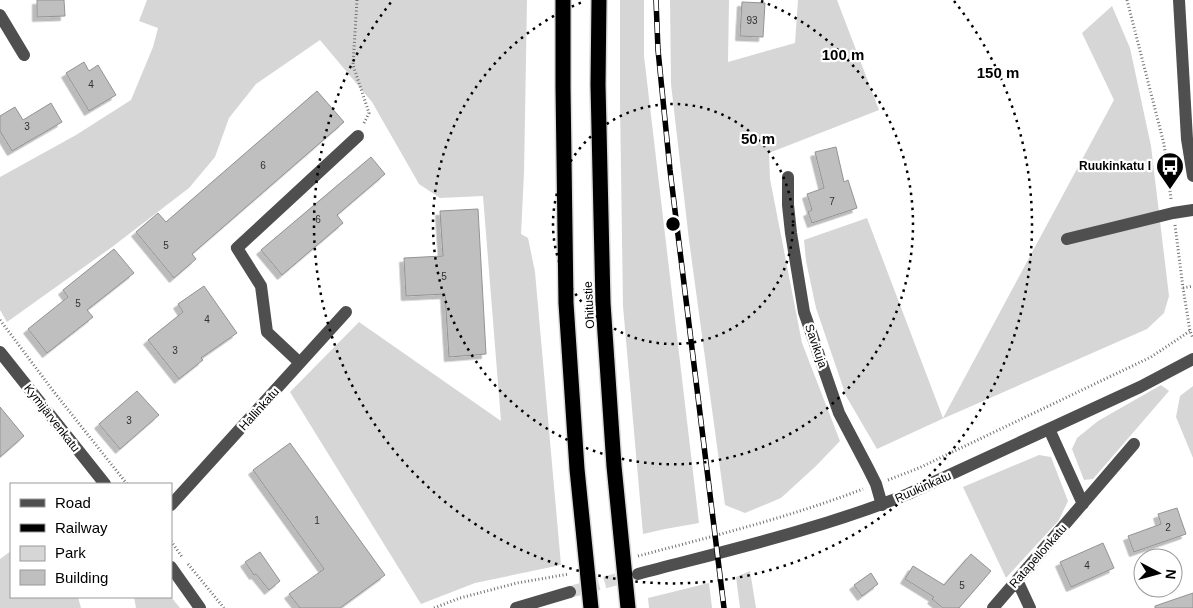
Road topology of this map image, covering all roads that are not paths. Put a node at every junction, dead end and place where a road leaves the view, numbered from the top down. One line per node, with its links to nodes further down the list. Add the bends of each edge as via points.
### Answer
1 (563, 0): 27 (highway, Ohitustie, via 566,303 577,469)
2 (599, 0): 28 (highway, Ohitustie, via 603,303)
3 (1179, 0): 7 (street)
4 (0, 15): 5 (street)
5 (24, 55)
6 (358, 136): 14 (street, via 237,248 261,286 267,332)
7 (1193, 176)
8 (788, 177): 20 (street, Savikuja, via 790,233 804,312 839,413 876,484)
9 (1193, 210): 10 (street)
10 (1067, 239)
11 (346, 312): 14 (street, Hallinkatu)
12 (0, 352): 17 (street, Kymijärvenkatu)
13 (1193, 359): 15 (street, Ruukinkatu)
14 (300, 363): 18 (street, Hallinkatu)
15 (1049, 429): 19 (street); 20 (street, Ruukinkatu)
16 (1134, 444): 19 (street, Ratapellonkatu)
17 (104, 483)
18 (172, 504)
19 (1082, 504): 23 (street, Ratapellonkatu)
20 (882, 505): 22 (street, Ruukinkatu, via 793,534)
21 (172, 569): 25 (street)
22 (638, 574)
23 (1017, 580): 29 (street, Ratapellonkatu); 30 (street)
24 (570, 592): 26 (street)
25 (200, 608)
26 (516, 608)
27 (591, 608)
28 (628, 608)
29 (993, 608)
30 (1030, 608)

